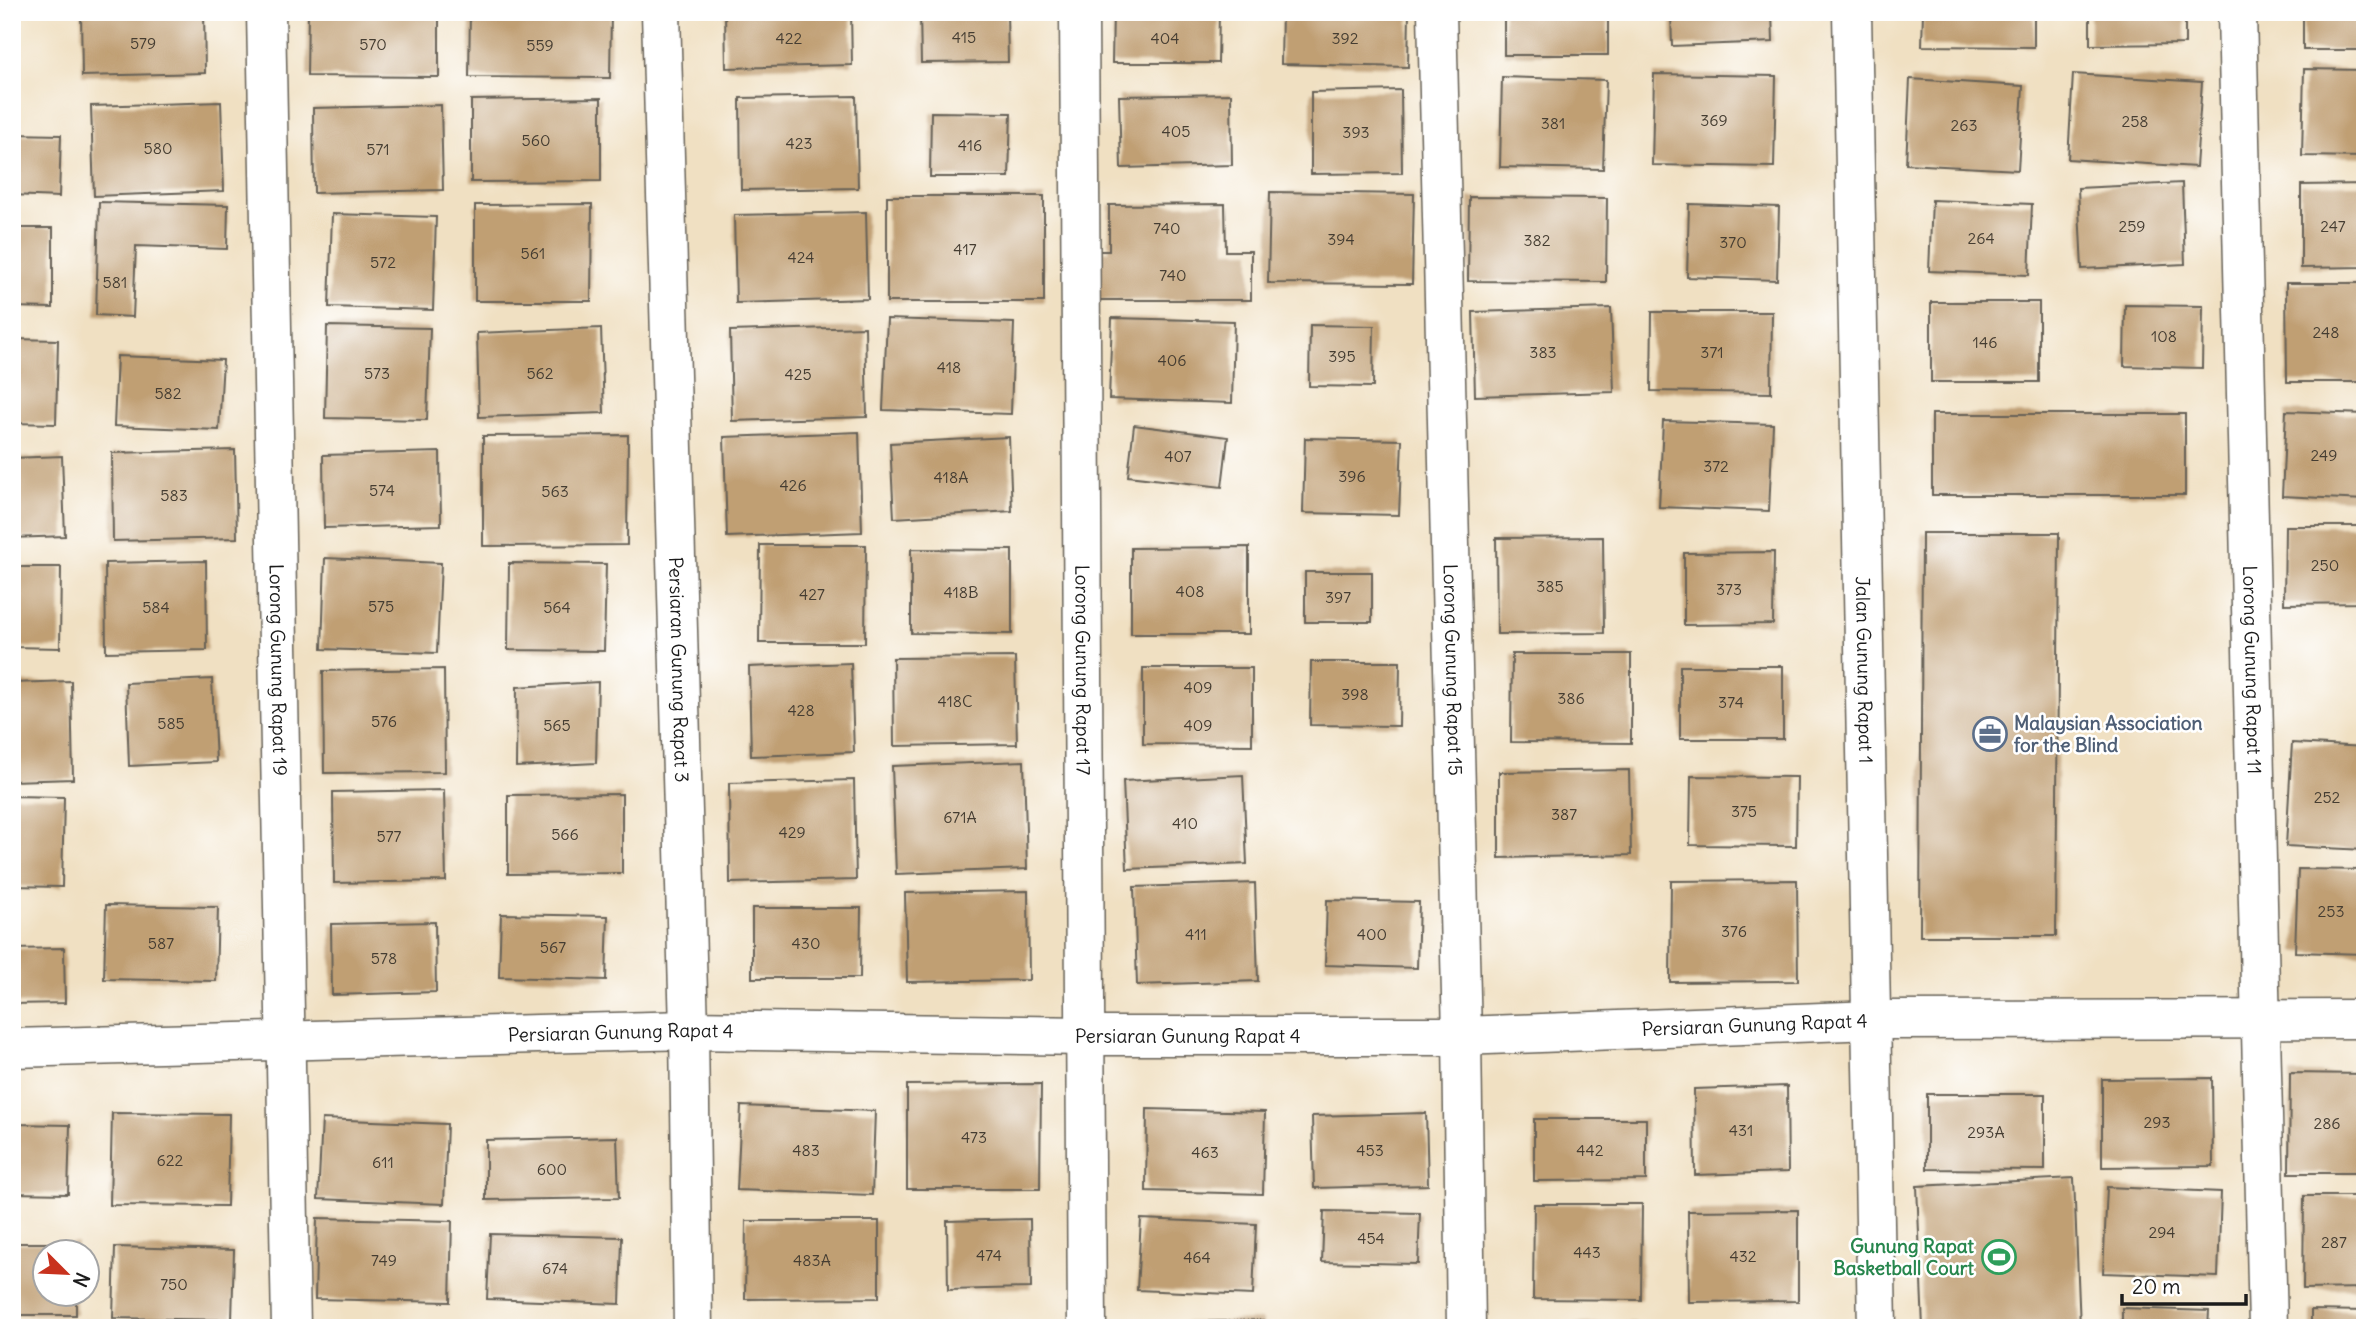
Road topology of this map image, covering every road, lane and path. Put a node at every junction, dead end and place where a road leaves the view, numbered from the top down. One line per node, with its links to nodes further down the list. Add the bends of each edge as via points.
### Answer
1 (266, 12): 13 (street, Lorong Gunung Rapat 19)
2 (661, 12): 10 (street, Persiaran Gunung Rapat 3)
3 (1079, 12): 11 (street, Lorong Gunung Rapat 17)
4 (1437, 12): 12 (street, Lorong Gunung Rapat 15)
5 (1853, 12): 9 (street, Jalan Gunung Rapat 1)
6 (2237, 12): 7 (street, Lorong Gunung Rapat 11)
7 (2260, 1019): 8 (street, Persiaran Gunung Rapat 4); 9 (street, Persiaran Gunung Rapat 4); 20 (street, Lorong Gunung Rapat 11)
8 (2365, 1019)
9 (1873, 1020): 12 (street, Persiaran Gunung Rapat 4); 19 (street, Jalan Gunung Rapat 1)
10 (689, 1030): 11 (street, Persiaran Gunung Rapat 4); 13 (street, Persiaran Gunung Rapat 4); 16 (street, Persiaran Gunung Rapat 3)
11 (1084, 1036): 12 (street, Persiaran Gunung Rapat 4); 17 (street, Lorong Gunung Rapat 17)
12 (1462, 1036): 18 (street, Lorong Gunung Rapat 15)
13 (286, 1042): 14 (street, Persiaran Gunung Rapat 4); 15 (street, Lorong Gunung Rapat 19)
14 (12, 1048)
15 (291, 1328)
16 (693, 1328)
17 (1087, 1328)
18 (1466, 1328)
19 (1877, 1328)
20 (2268, 1328)

